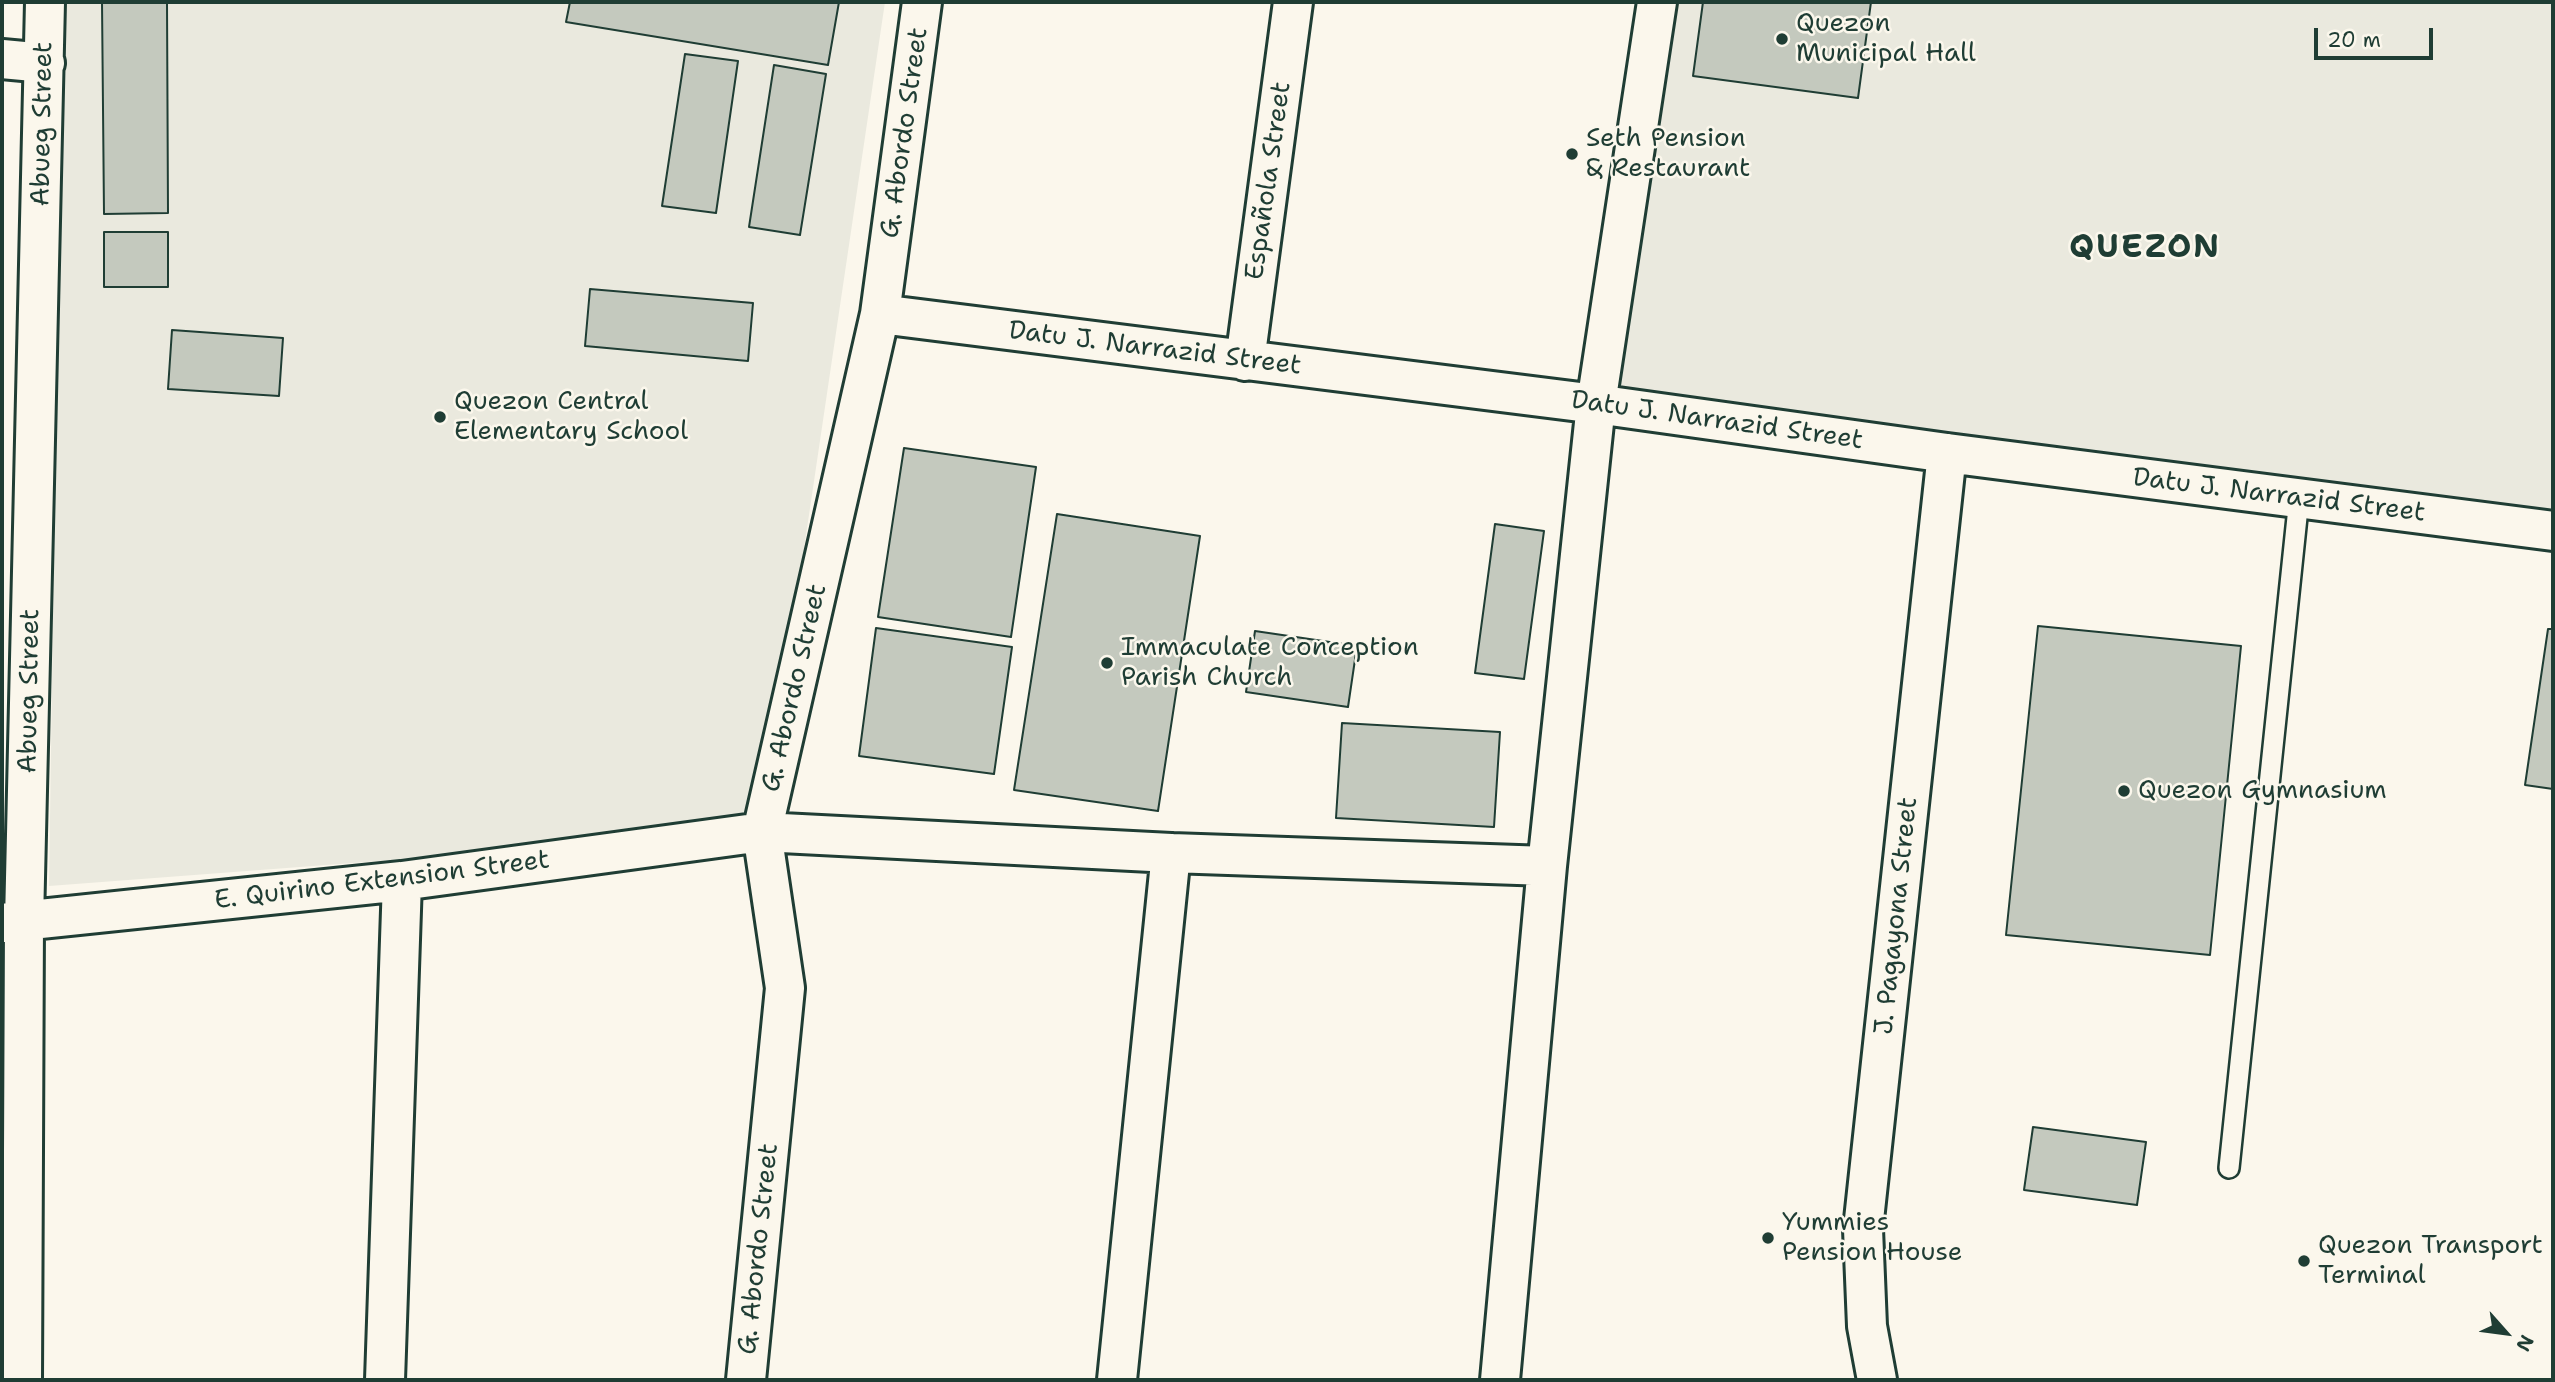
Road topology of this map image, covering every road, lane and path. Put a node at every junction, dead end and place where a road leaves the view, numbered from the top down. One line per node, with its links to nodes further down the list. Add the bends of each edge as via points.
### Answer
1 (45, 2): 6 (street, Abueg Street)
2 (922, 2): 7 (street, G. Abordo Street)
3 (1293, 2): 8 (street, Española Street)
4 (1657, 2): 9 (street)
5 (2, 60): 6 (street)
6 (45, 63): 17 (street, Abueg Street)
7 (880, 314): 8 (street, Datu J. Narrazid Street); 13 (street, G. Abordo Street)
8 (1245, 360): 9 (street, Datu J. Narrazid Street)
9 (1597, 404): 10 (street, Datu J. Narrazid Street); 15 (street)
10 (1947, 453): 11 (street, Datu J. Narrazid Street); 24 (street, J. Pagayona Street, via 1863,1230 1867,1326)
11 (2299, 498): 12 (street, Datu J. Narrazid Street); 18 (lane)
12 (2553, 531)
13 (762, 832): 14 (street, E. Quirino Extension Street); 16 (street, E. Quirino Extension Street); 21 (street, G. Abordo Street, via 785,988)
14 (1171, 853): 15 (street, E. Quirino Extension Street); 22 (street)
15 (1547, 866): 23 (street)
16 (402, 881): 17 (street, E. Quirino Extension Street); 20 (street)
17 (13, 923): 19 (street, Abueg Street)
18 (2229, 1168)
19 (15, 1358)
20 (385, 1380)
21 (746, 1380)
22 (1117, 1380)
23 (1500, 1380)
24 (1877, 1380)

